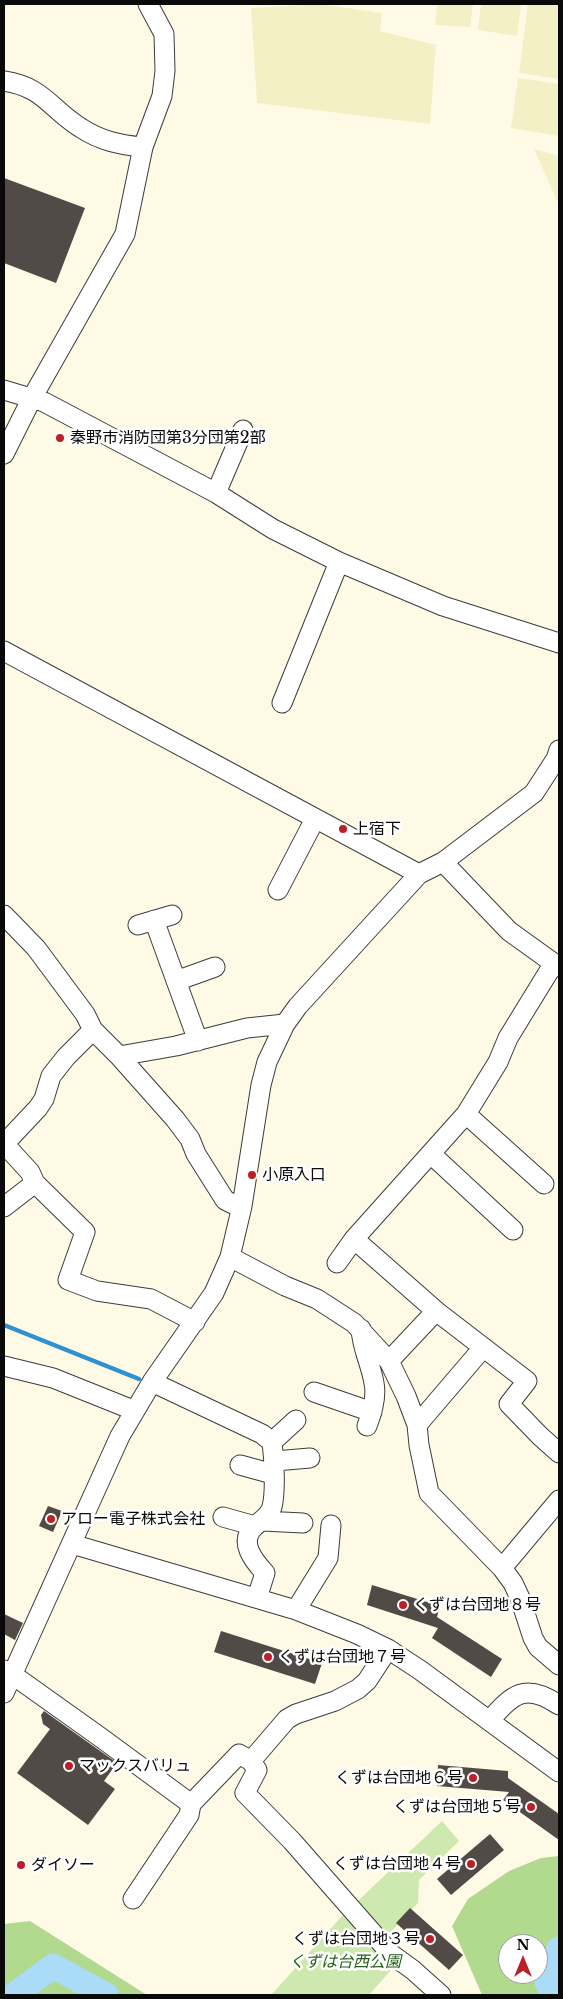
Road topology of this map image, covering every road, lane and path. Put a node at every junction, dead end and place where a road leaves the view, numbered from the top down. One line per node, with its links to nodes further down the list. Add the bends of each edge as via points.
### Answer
1 (148, 4): 3 (street, via 164,34 165,71 162,96)
2 (4, 81): 3 (street, via 24,85 43,96 80,128 102,140)
3 (143, 147): 5 (street, via 125,234)
4 (4, 390): 5 (street)
5 (32, 398): 7 (street); 8 (street)
6 (243, 430): 8 (street)
7 (4, 454)
8 (216, 494): 9 (street)
9 (339, 562): 10 (street, via 444,606); 12 (street)
10 (559, 642)
11 (4, 651): 14 (street)
12 (282, 703)
13 (559, 750): 15 (street, via 534,793)
14 (315, 819): 16 (street); 17 (street)
15 (443, 862): 16 (street); 20 (street, via 509,931)
16 (419, 874): 23 (street)
17 (278, 890)
18 (4, 915): 24 (street, via 36,948 85,1014)
19 (155, 920): 22 (street)
20 (557, 965): 27 (street, via 508,1038 498,1062)
21 (215, 967): 22 (street)
22 (176, 981): 25 (street)
23 (285, 1024): 25 (street, via 247,1028); 31 (street, via 267,1062 261,1085)
24 (93, 1030): 26 (street); 29 (street, via 51,1076 38,1108 6,1142 30,1172)
25 (198, 1041): 26 (street)
26 (119, 1056): 31 (street, via 190,1139 225,1200)
27 (466, 1114): 28 (street); 30 (street)
28 (431, 1154): 33 (street); 34 (street)
29 (34, 1183): 32 (street); 38 (street, via 85,1232 68,1280 97,1291 151,1299)
30 (544, 1184)
31 (242, 1206): 35 (street)
32 (4, 1207)
33 (513, 1230)
34 (354, 1239): 36 (street); 37 (street)
35 (230, 1257): 38 (street, via 214,1294); 39 (street, via 317,1299)
36 (337, 1263)
37 (436, 1311): 40 (street); 41 (street)
38 (195, 1322): 43 (street)
39 (361, 1329): 41 (street); 44 (street, via 375,1384 370,1419)
40 (482, 1348): 47 (street); 49 (street, via 526,1381 509,1404)
41 (389, 1360): 47 (street)
42 (4, 1366): 45 (street, via 53,1378)
43 (152, 1382): 45 (street); 48 (street, via 262,1434)
44 (326, 1391)
45 (134, 1410): 58 (street)
46 (296, 1420): 48 (street)
47 (417, 1425): 59 (street, via 429,1493)
48 (272, 1442): 52 (street)
49 (559, 1453)
50 (310, 1458): 52 (street)
51 (240, 1465): 52 (street)
52 (274, 1467): 56 (street, via 272,1508)
53 (559, 1500): 59 (street)
54 (223, 1517): 56 (street)
55 (303, 1523): 56 (street)
56 (259, 1524): 60 (street, via 248,1539 252,1560 264,1573)
57 (331, 1525): 61 (street, via 328,1558)
58 (72, 1544): 60 (street); 64 (street)
59 (502, 1568): 63 (street, via 520,1598 538,1647)
60 (257, 1598): 61 (street)
61 (296, 1610): 62 (street)
62 (388, 1649): 67 (street); 68 (street, via 368,1681 335,1701 287,1719)
63 (559, 1665)
64 (8, 1672): 65 (street); 70 (street)
65 (4, 1694)
66 (559, 1705): 67 (street, via 539,1694 521,1694 513,1696)
67 (489, 1721): 69 (street)
68 (251, 1761): 70 (street, via 239,1754); 72 (street, via 257,1770 245,1793 292,1841 381,1944)
69 (559, 1772)
70 (191, 1804): 71 (street, via 189,1815)
71 (133, 1899)
72 (441, 1995)

